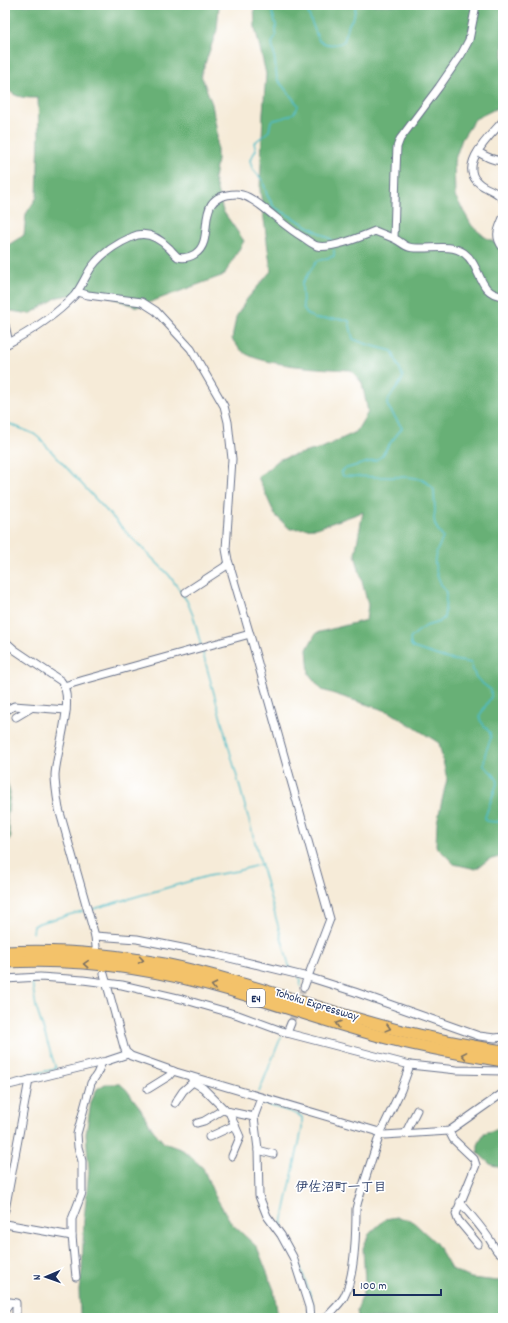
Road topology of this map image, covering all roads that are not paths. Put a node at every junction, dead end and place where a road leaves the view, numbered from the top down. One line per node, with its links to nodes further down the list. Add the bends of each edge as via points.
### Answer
1 (476, 5): 7 (street, via 469,40 462,55 397,146)
2 (503, 121): 3 (street)
3 (478, 152): 4 (street, via 487,157); 5 (street, via 473,162 474,175 479,183 499,194)
4 (503, 160)
5 (503, 200)
6 (503, 218): 8 (street, via 497,235)
7 (394, 238): 9 (street, via 375,231 331,245 315,245 243,194 223,196 215,200 210,207 206,216 205,239 202,248 195,254 186,258 178,256 154,237 142,234 133,236 98,259); 10 (street, via 409,247 441,247 462,251 474,263 486,289)
8 (503, 248)
9 (77, 292): 12 (street, via 49,319); 13 (street, via 142,302 156,310 191,349 218,396 227,415 232,459 226,549)
10 (503, 296)
11 (5, 325): 12 (street)
12 (7, 344)
13 (229, 564): 14 (street); 15 (street)
14 (186, 592)
15 (250, 634): 17 (street); 27 (street, via 330,919)
16 (5, 641): 17 (street, via 61,681)
17 (64, 686): 19 (street)
18 (31, 708): 19 (street); 20 (street, via 14,706); 21 (street)
19 (66, 710): 22 (street, via 56,769 56,789 59,809)
20 (5, 711)
21 (16, 717)
22 (94, 936): 23 (street); 27 (street, via 144,940)
23 (96, 947)
24 (5, 952): 34 (highway, Tohoku Expressway / E4, one-way to 34, via 76,953 165,964 400,1031)
25 (5, 962): 36 (highway, Tohoku Expressway / E4, one-way to 25, via 391,1039 228,990 162,974 102,965 44,961)
26 (104, 974): 29 (street)
27 (308, 977): 30 (street); 33 (street, via 479,1036)
28 (5, 979): 29 (street, via 40,977)
29 (106, 983): 32 (street, via 182,999 238,1015); 35 (street)
30 (304, 987)
31 (291, 1023): 32 (street)
32 (287, 1033): 38 (street)
33 (503, 1037)
34 (503, 1051)
35 (128, 1054): 37 (street); 39 (street)
36 (503, 1061)
37 (102, 1062): 42 (street); 64 (street, via 90,1083 76,1134 82,1161 82,1193 72,1220)
38 (410, 1065): 40 (street, via 456,1070); 54 (street)
39 (173, 1071): 41 (street); 44 (street)
40 (503, 1071)
41 (192, 1079): 46 (street); 47 (street); 49 (street)
42 (29, 1080): 43 (street); 61 (street)
43 (5, 1086)
44 (148, 1089)
45 (503, 1093): 53 (street)
46 (261, 1098): 50 (street); 54 (street)
47 (175, 1103)
48 (418, 1110): 55 (street)
49 (227, 1111): 50 (street); 51 (street); 52 (street)
50 (254, 1117): 57 (street)
51 (197, 1123)
52 (235, 1125): 56 (street); 59 (street, via 240,1137)
53 (449, 1131): 55 (street); 60 (street, via 453,1139 474,1159 476,1165)
54 (380, 1134): 55 (street); 72 (street, via 356,1209 351,1275 344,1297)
55 (405, 1134)
56 (209, 1137)
57 (258, 1150): 58 (street); 71 (street, via 259,1196 267,1216 293,1256)
58 (273, 1154)
59 (232, 1156)
60 (460, 1202): 63 (street); 65 (street, via 456,1214)
61 (5, 1210)
62 (5, 1224): 64 (street)
63 (481, 1227): 65 (street); 67 (street, via 497,1252)
64 (72, 1236): 68 (street)
65 (470, 1236): 66 (street)
66 (478, 1244)
67 (503, 1255)
68 (76, 1277)
69 (5, 1310): 70 (street, via 10,1302 16,1303)
70 (16, 1318)
71 (310, 1318)
72 (326, 1318)

